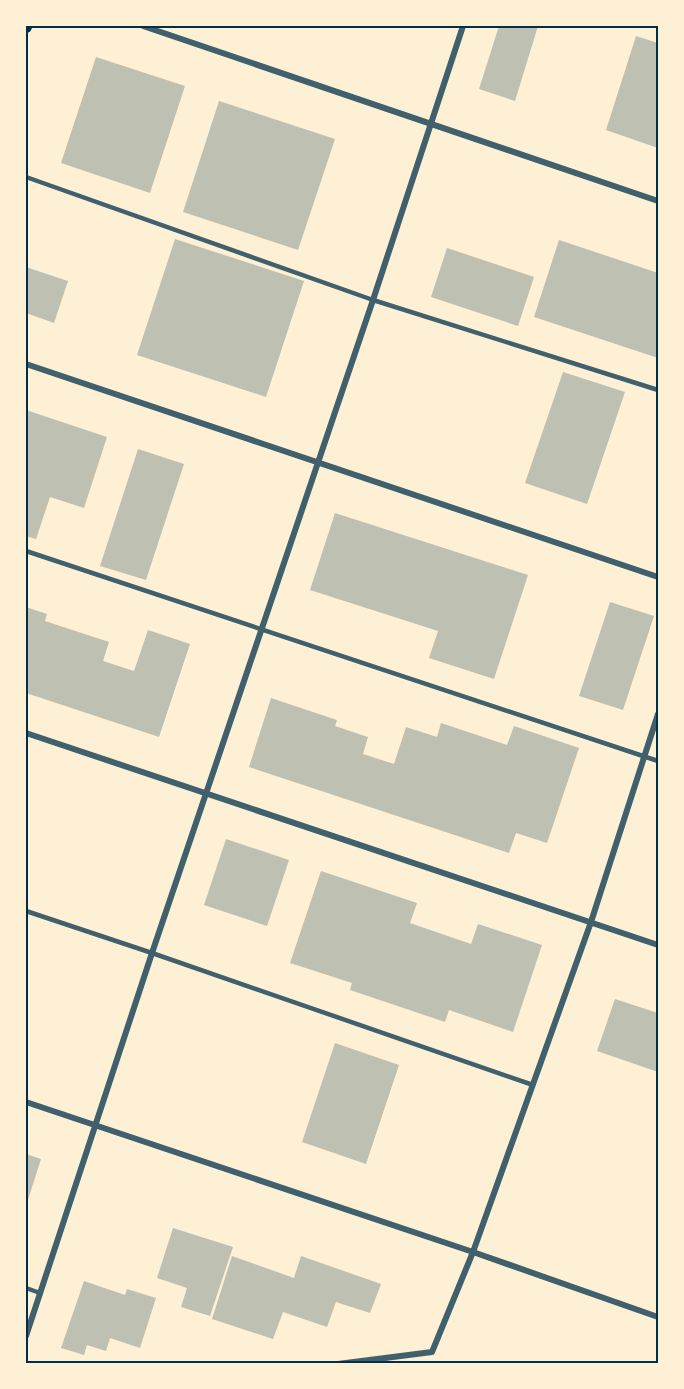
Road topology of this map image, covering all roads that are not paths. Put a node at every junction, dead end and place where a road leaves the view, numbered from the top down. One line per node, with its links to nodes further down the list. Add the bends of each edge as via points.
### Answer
1 (143, 26): 3 (street)
2 (463, 26): 3 (street)
3 (430, 124): 5 (street); 6 (street)
4 (26, 177): 6 (lane)
5 (658, 201)
6 (373, 300): 8 (lane); 9 (street)
7 (26, 364): 9 (street)
8 (658, 390)
9 (318, 462): 11 (street); 12 (street)
10 (26, 551): 12 (lane)
11 (658, 577)
12 (261, 629): 15 (lane); 17 (street)
13 (658, 714): 15 (street)
14 (26, 733): 17 (street)
15 (645, 757): 16 (lane); 19 (street)
16 (658, 761)
17 (206, 794): 19 (street); 21 (street)
18 (26, 911): 21 (lane)
19 (591, 922): 20 (street); 22 (street)
20 (658, 945)
21 (152, 953): 22 (lane); 24 (street)
22 (533, 1085): 25 (street)
23 (26, 1102): 24 (street)
24 (95, 1126): 25 (street); 27 (street)
25 (473, 1252): 28 (street); 30 (street, via 432,1352)
26 (26, 1288): 27 (lane)
27 (40, 1293): 29 (street)
28 (658, 1317)
29 (26, 1336)
30 (338, 1364)

